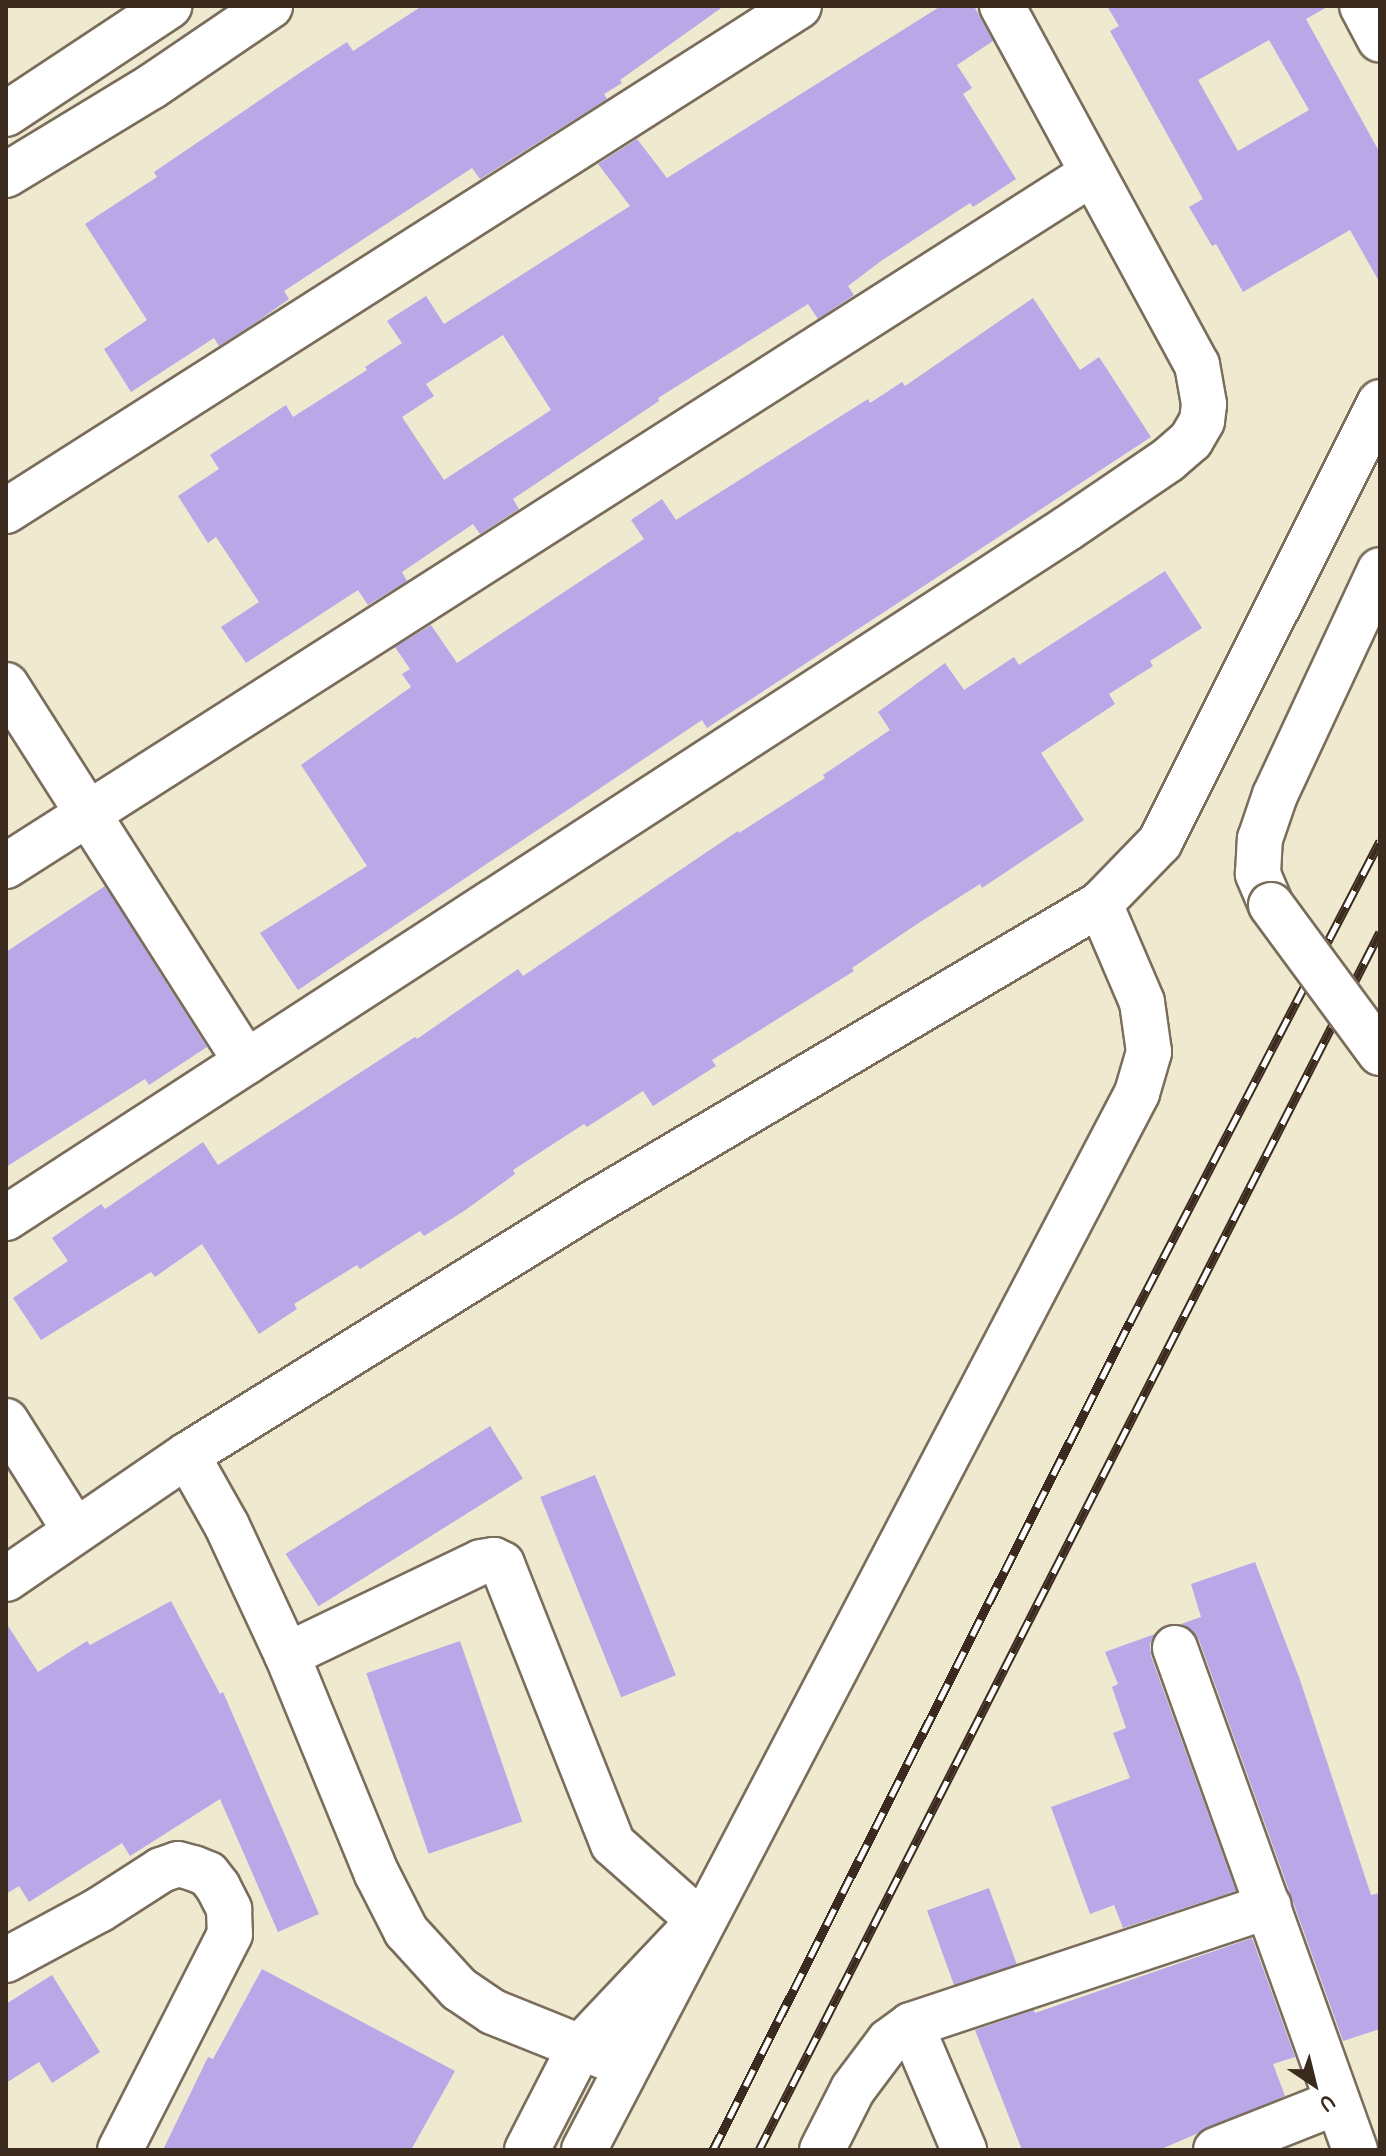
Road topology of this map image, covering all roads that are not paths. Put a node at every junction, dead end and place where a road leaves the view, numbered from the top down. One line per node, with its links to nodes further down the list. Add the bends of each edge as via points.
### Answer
1 (169, 6): 7 (street)
2 (270, 6): 9 (street, via 151,87)
3 (799, 6): 11 (street)
4 (1002, 6): 8 (street)
5 (1362, 6): 6 (street)
6 (1380, 40)
7 (6, 114)
8 (1091, 174): 14 (street); 18 (street, via 1197,365 1204,404 1191,440 1068,528)
9 (6, 175)
10 (1380, 402): 16 (street, via 1160,842)
11 (6, 511)
12 (1380, 570): 17 (street, bridge, via 1275,795 1260,839 1258,874 1271,905)
13 (6, 685): 14 (street)
14 (88, 813): 15 (street); 18 (street)
15 (6, 866)
16 (1100, 904): 21 (street, via 597,1201); 27 (street, via 1142,1002 1149,1052 1137,1093)
17 (1380, 1053)
18 (246, 1062): 19 (street)
19 (6, 1218)
20 (6, 1421): 22 (street)
21 (187, 1455): 22 (street); 25 (street, via 227,1526)
22 (74, 1529): 23 (street)
23 (6, 1579)
24 (1175, 1648): 26 (street)
25 (287, 1655): 27 (street, via 481,1562 502,1564 613,1844); 30 (street, via 377,1874 406,1931 459,1989 493,2012)
26 (1269, 1906): 29 (street); 32 (street)
27 (701, 1922): 30 (street, via 669,1949); 31 (street)
28 (6, 1960): 33 (street, via 178,1864 208,1874 218,1887 229,1909 230,1934)
29 (911, 2025): 36 (street, via 889,2041 863,2076); 37 (street)
30 (580, 2047): 31 (street); 34 (street)
31 (627, 2066): 35 (street)
32 (1337, 2102): 38 (street); 39 (street)
33 (120, 2150)
34 (527, 2150)
35 (584, 2150)
36 (822, 2150)
37 (964, 2150)
38 (1216, 2150)
39 (1355, 2150)

